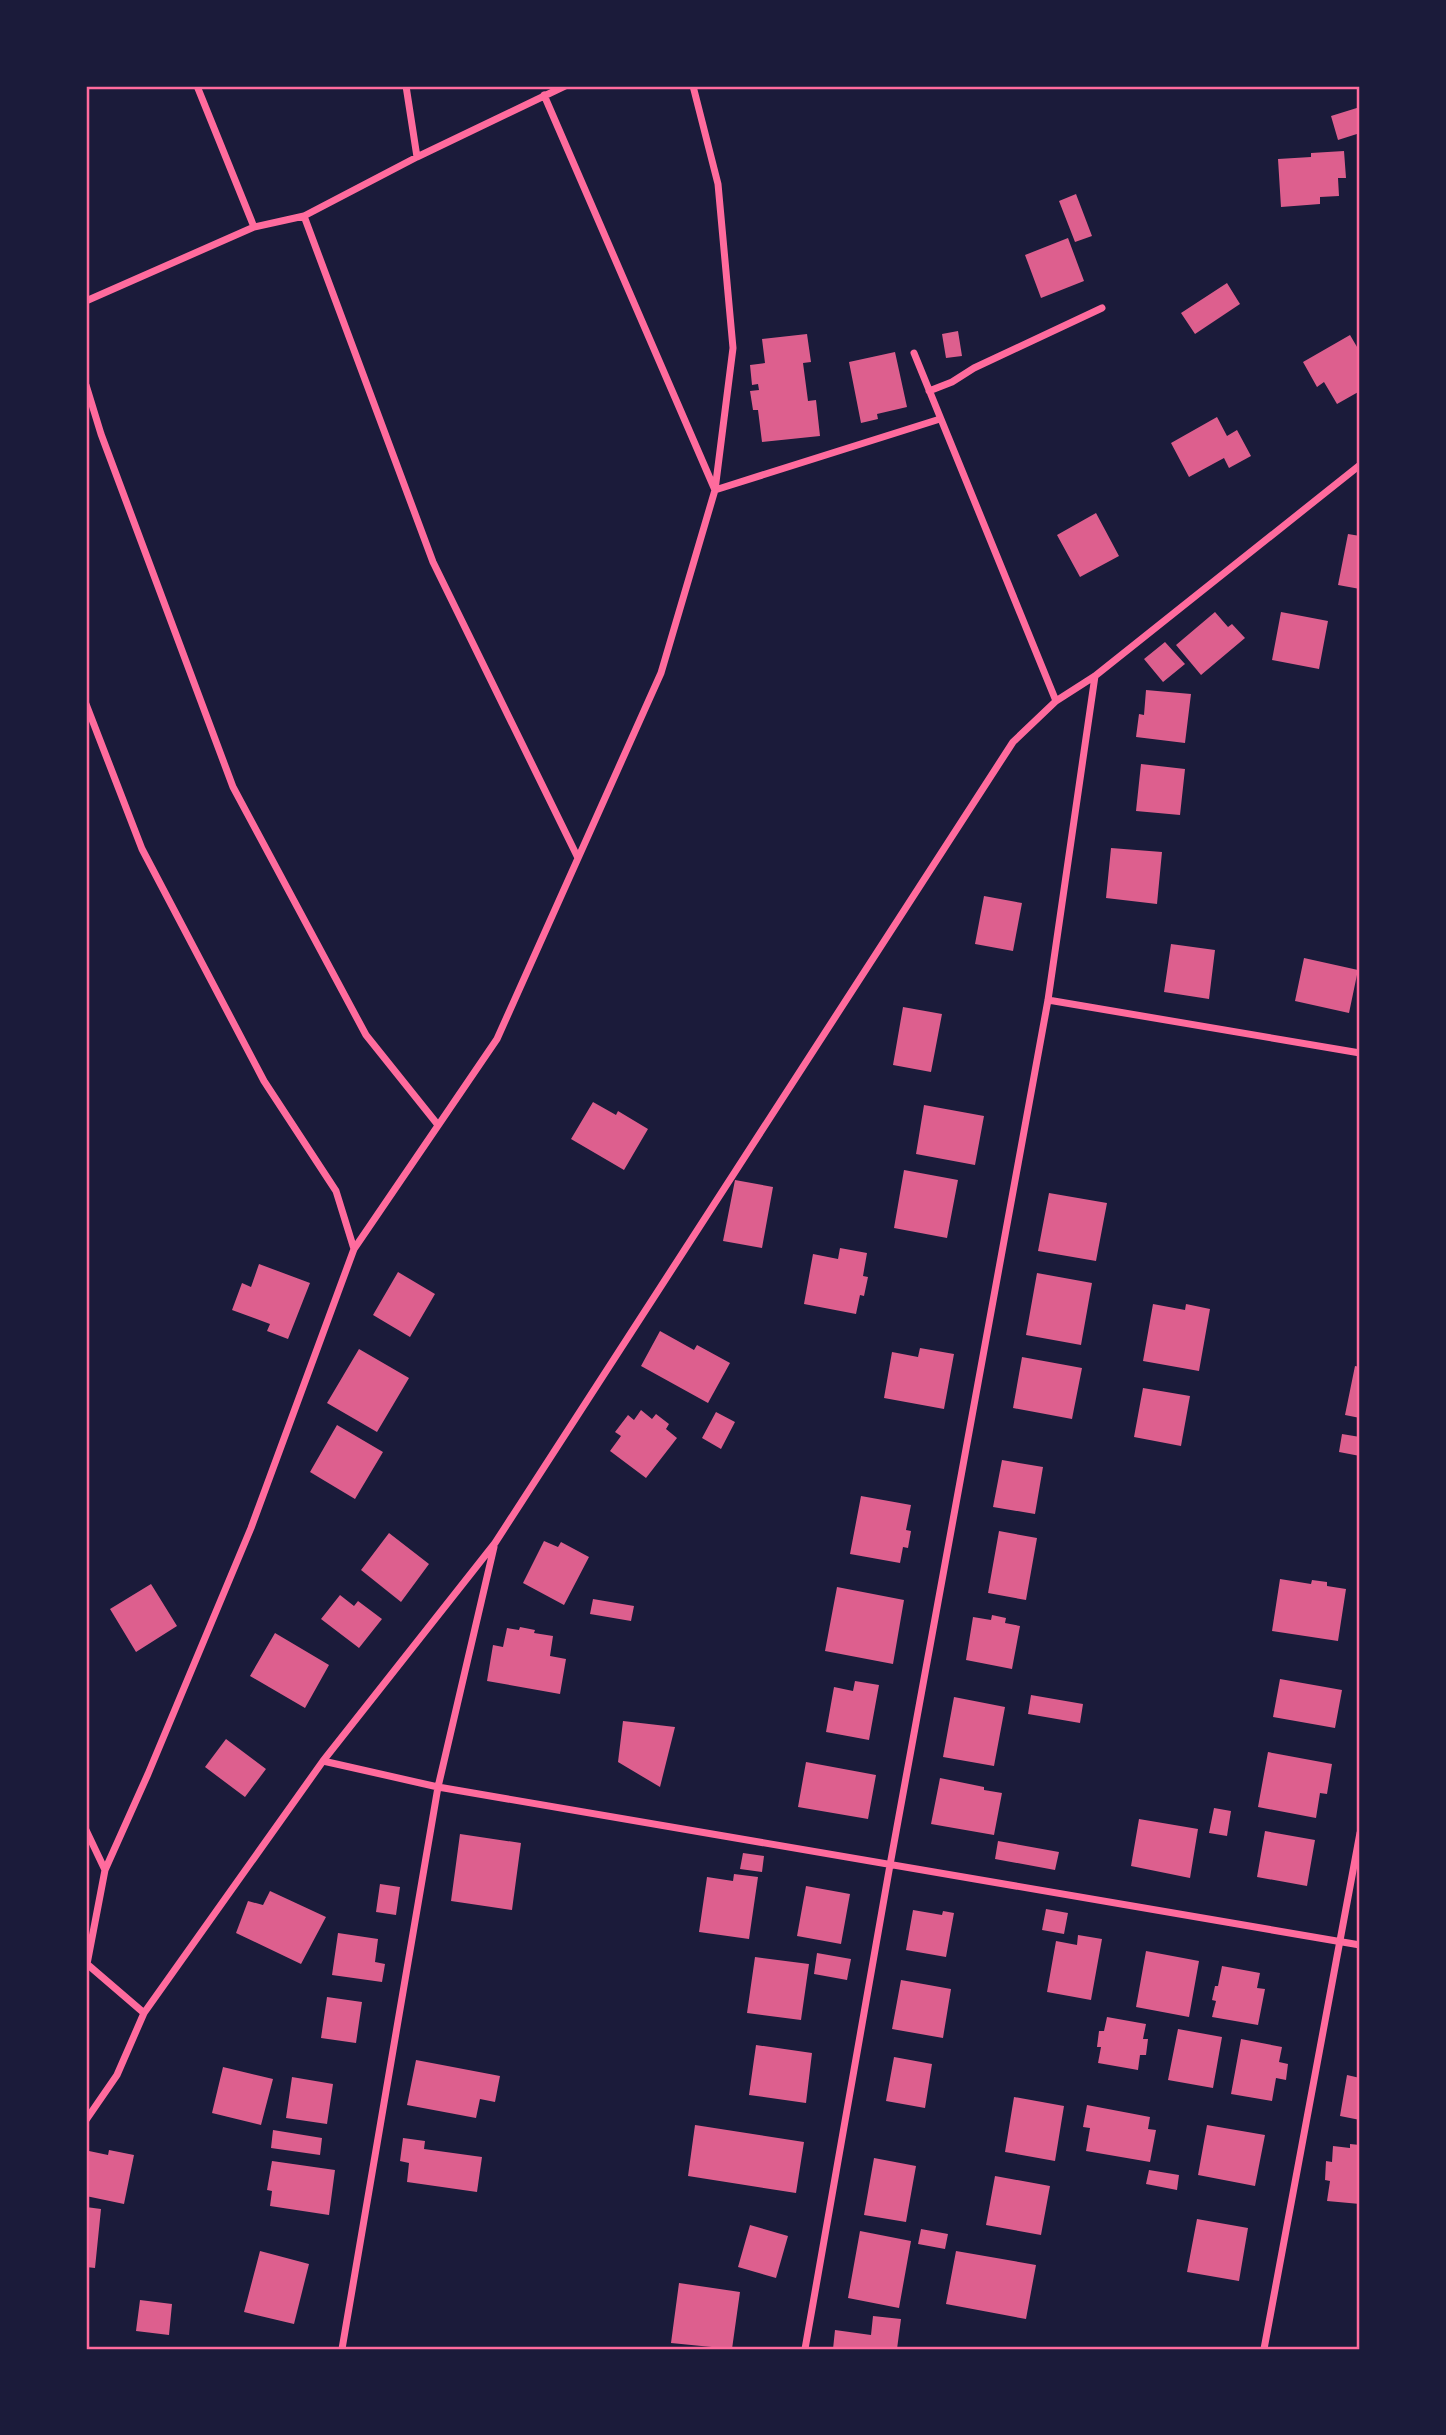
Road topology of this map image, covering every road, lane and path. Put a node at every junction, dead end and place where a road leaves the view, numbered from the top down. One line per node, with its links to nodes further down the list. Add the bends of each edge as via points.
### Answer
1 (197, 86): 8 (street)
2 (406, 86): 6 (street)
3 (565, 86): 5 (street)
4 (693, 86): 16 (street, via 718,184 733,348)
5 (544, 95): 6 (street); 16 (street)
6 (417, 157): 7 (street)
7 (304, 216): 8 (street); 20 (street, via 433,562)
8 (254, 227): 9 (street)
9 (86, 301)
10 (1102, 308): 13 (street)
11 (914, 353): 13 (street)
12 (86, 385): 23 (street, via 233,787 366,1035)
13 (929, 391): 14 (street)
14 (940, 419): 16 (street); 18 (street)
15 (1360, 465): 17 (street)
16 (715, 490): 20 (street, via 660,673)
17 (1095, 676): 18 (street); 21 (street)
18 (1056, 701): 25 (street, via 1013,742)
19 (86, 704): 24 (street, via 142,849 264,1081 336,1191)
20 (578, 858): 23 (street, via 497,1039)
21 (1048, 1000): 22 (street); 30 (street)
22 (1360, 1053)
23 (438, 1125): 24 (street)
24 (354, 1249): 31 (street, via 251,1528)
25 (495, 1543): 26 (street); 27 (street)
26 (323, 1761): 27 (street); 35 (street)
27 (438, 1787): 30 (street); 37 (street)
28 (86, 1830): 31 (street)
29 (1360, 1833): 32 (street)
30 (890, 1865): 32 (street); 38 (street)
31 (105, 1870): 34 (street)
32 (1339, 1942): 33 (street); 39 (street)
33 (1360, 1945)
34 (86, 1964): 35 (street)
35 (144, 2013): 36 (street, via 117,2075)
36 (86, 2120)
37 (342, 2349)
38 (805, 2349)
39 (1264, 2349)

